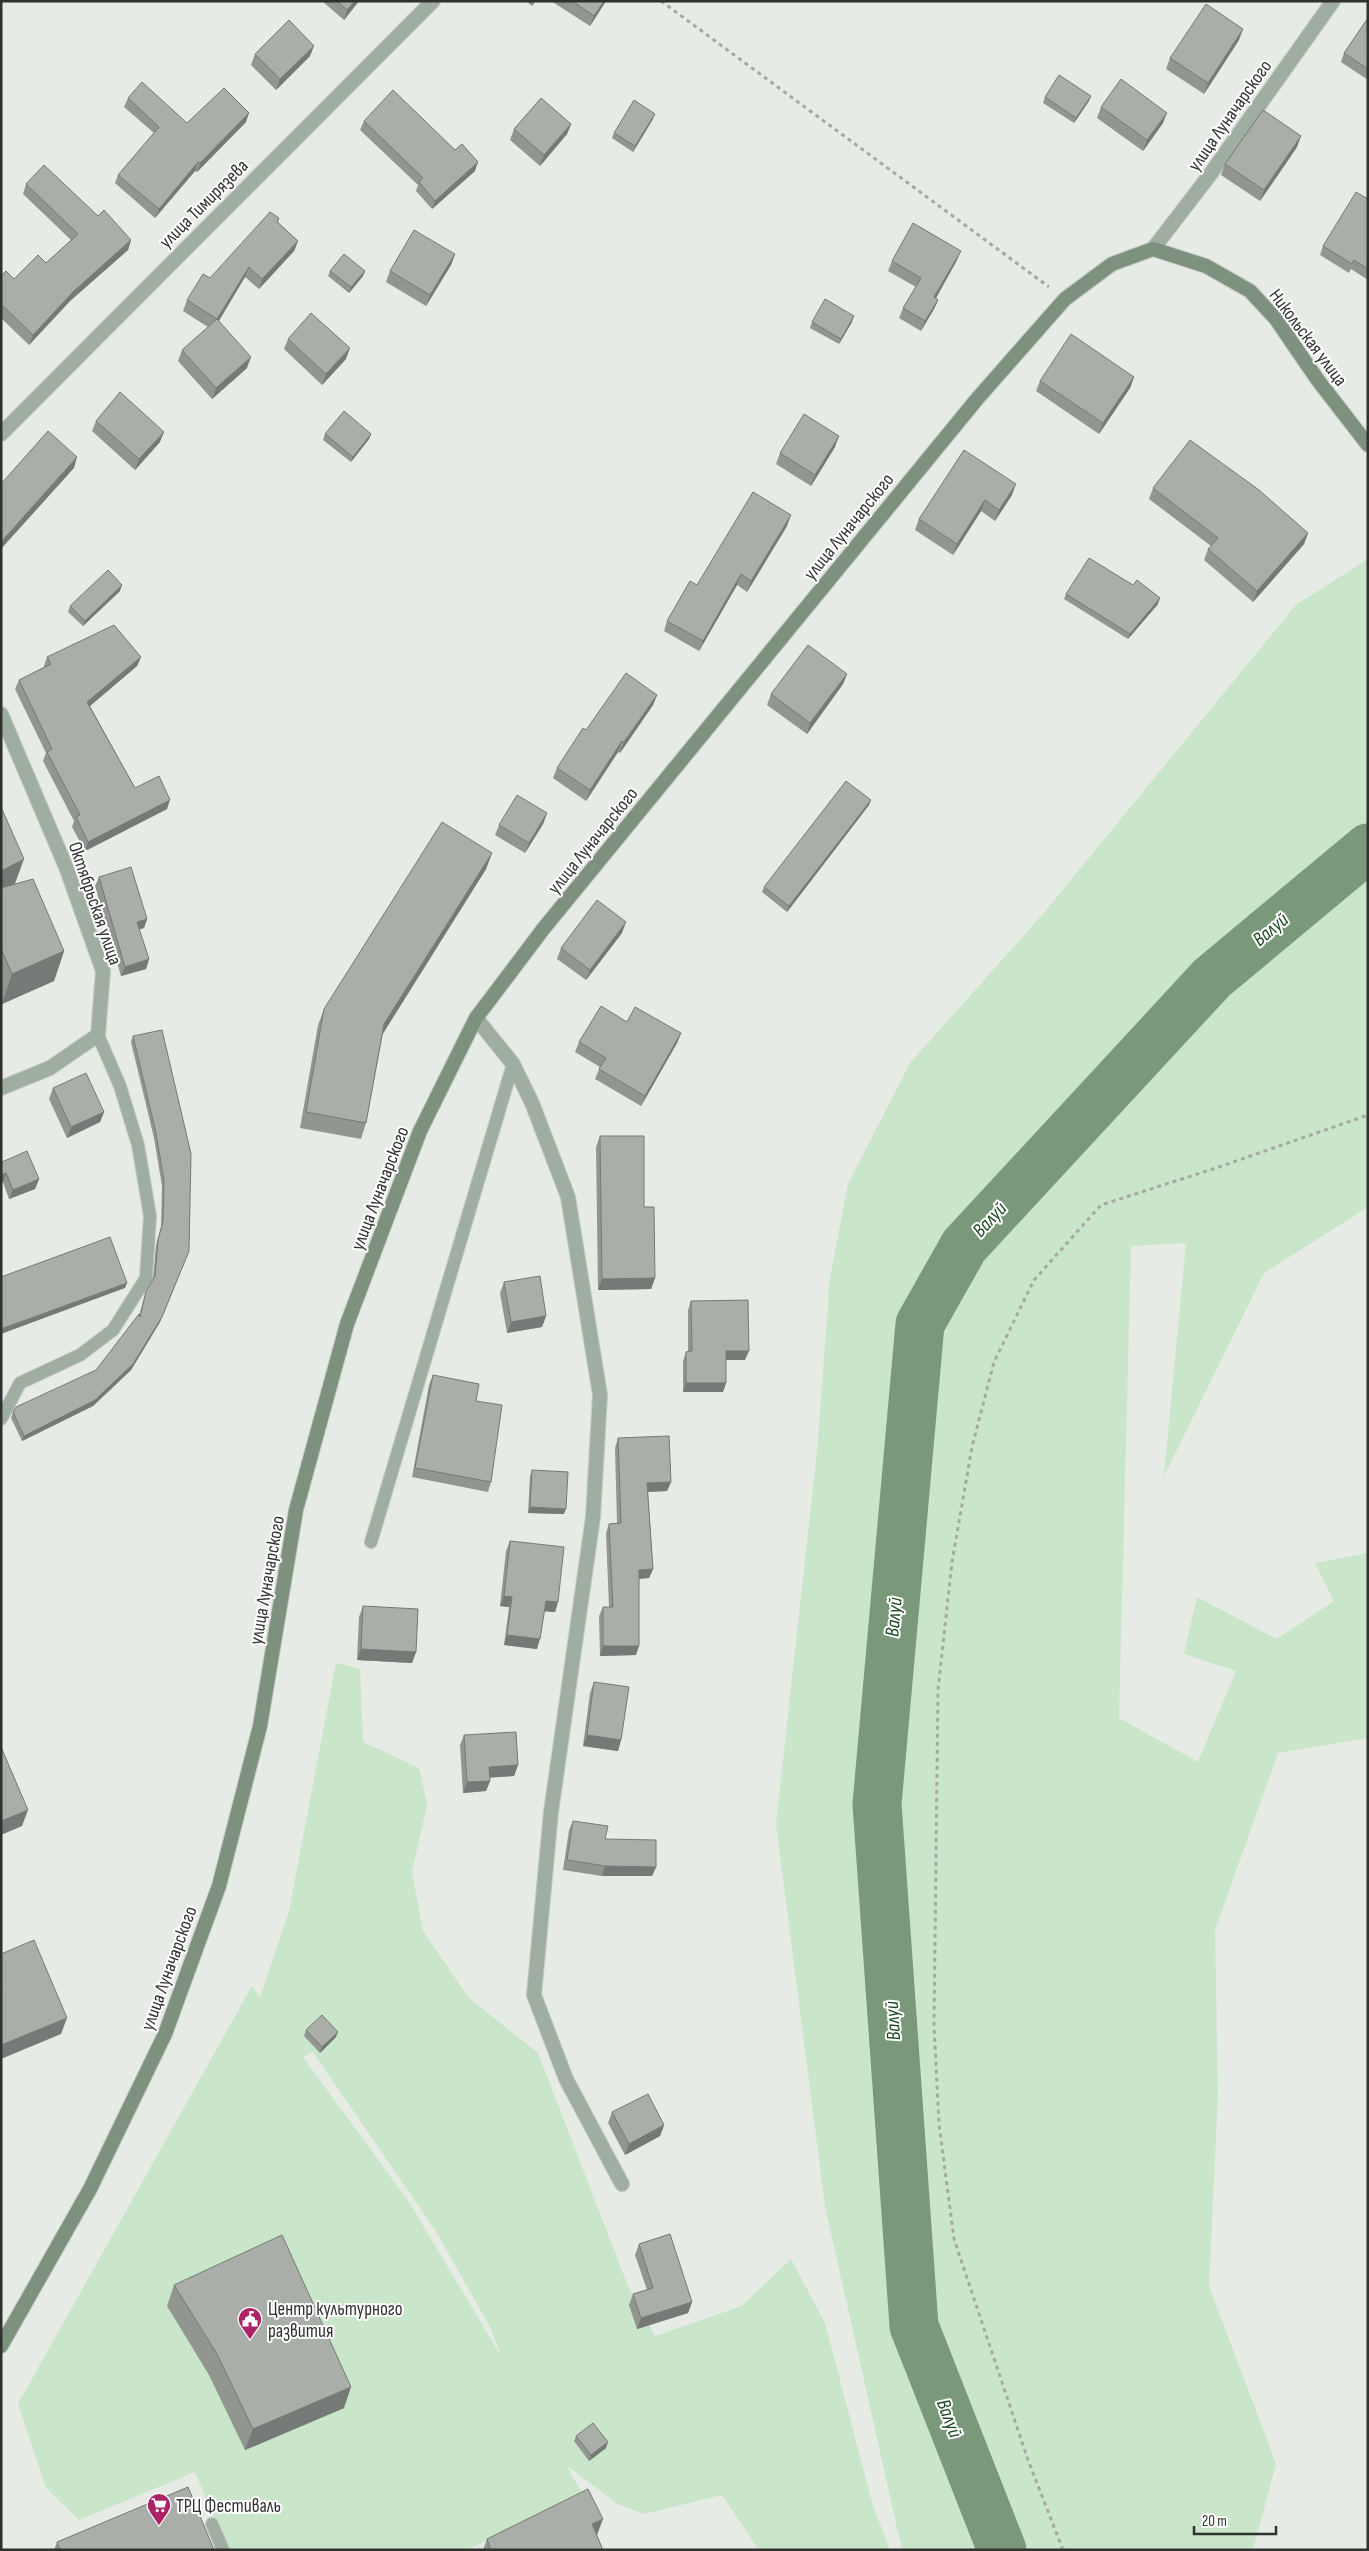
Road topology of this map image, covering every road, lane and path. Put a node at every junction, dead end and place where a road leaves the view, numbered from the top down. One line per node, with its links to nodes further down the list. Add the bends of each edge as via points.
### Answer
1 (433, 1): 6 (street, улица Тимирязева)
2 (661, 1): 5 (path)
3 (1333, 1): 4 (street, улица Луначарского)
4 (1153, 249): 5 (main road, улица Луначарского, via 1112,264); 7 (main road, Никольская улица, via 1206,266 1250,290 1276,319)
5 (1065, 299): 9 (main road, улица Луначарского, via 945,437 550,920)
6 (1, 434)
7 (1368, 445)
8 (1, 714): 10 (street, Октябрьская улица, via 66,867 103,971)
9 (476, 1018): 11 (street); 17 (main road, улица Луначарского, via 420,1131 346,1324 296,1510 260,1726 219,1886 165,2034 90,2189)
10 (98, 1035): 12 (street, via 50,1068); 14 (lane, via 120,1086 138,1145 150,1216 146,1278 113,1330 80,1354 20,1383)
11 (513, 1064): 15 (lane); 16 (street, via 532,1103 568,1197 600,1395 593,1517 551,1812 534,1995 566,2079)
12 (1, 1088)
13 (1368, 1115): 20 (path, via 1101,1205 1034,1280 994,1362 972,1448 952,1562 938,1690 934,2025 939,2124 954,2239 1028,2460)
14 (1, 1419)
15 (371, 1542)
16 (622, 2184)
17 (1, 2346)
18 (212, 2524): 19 (lane)
19 (222, 2550)
20 (1063, 2550)

